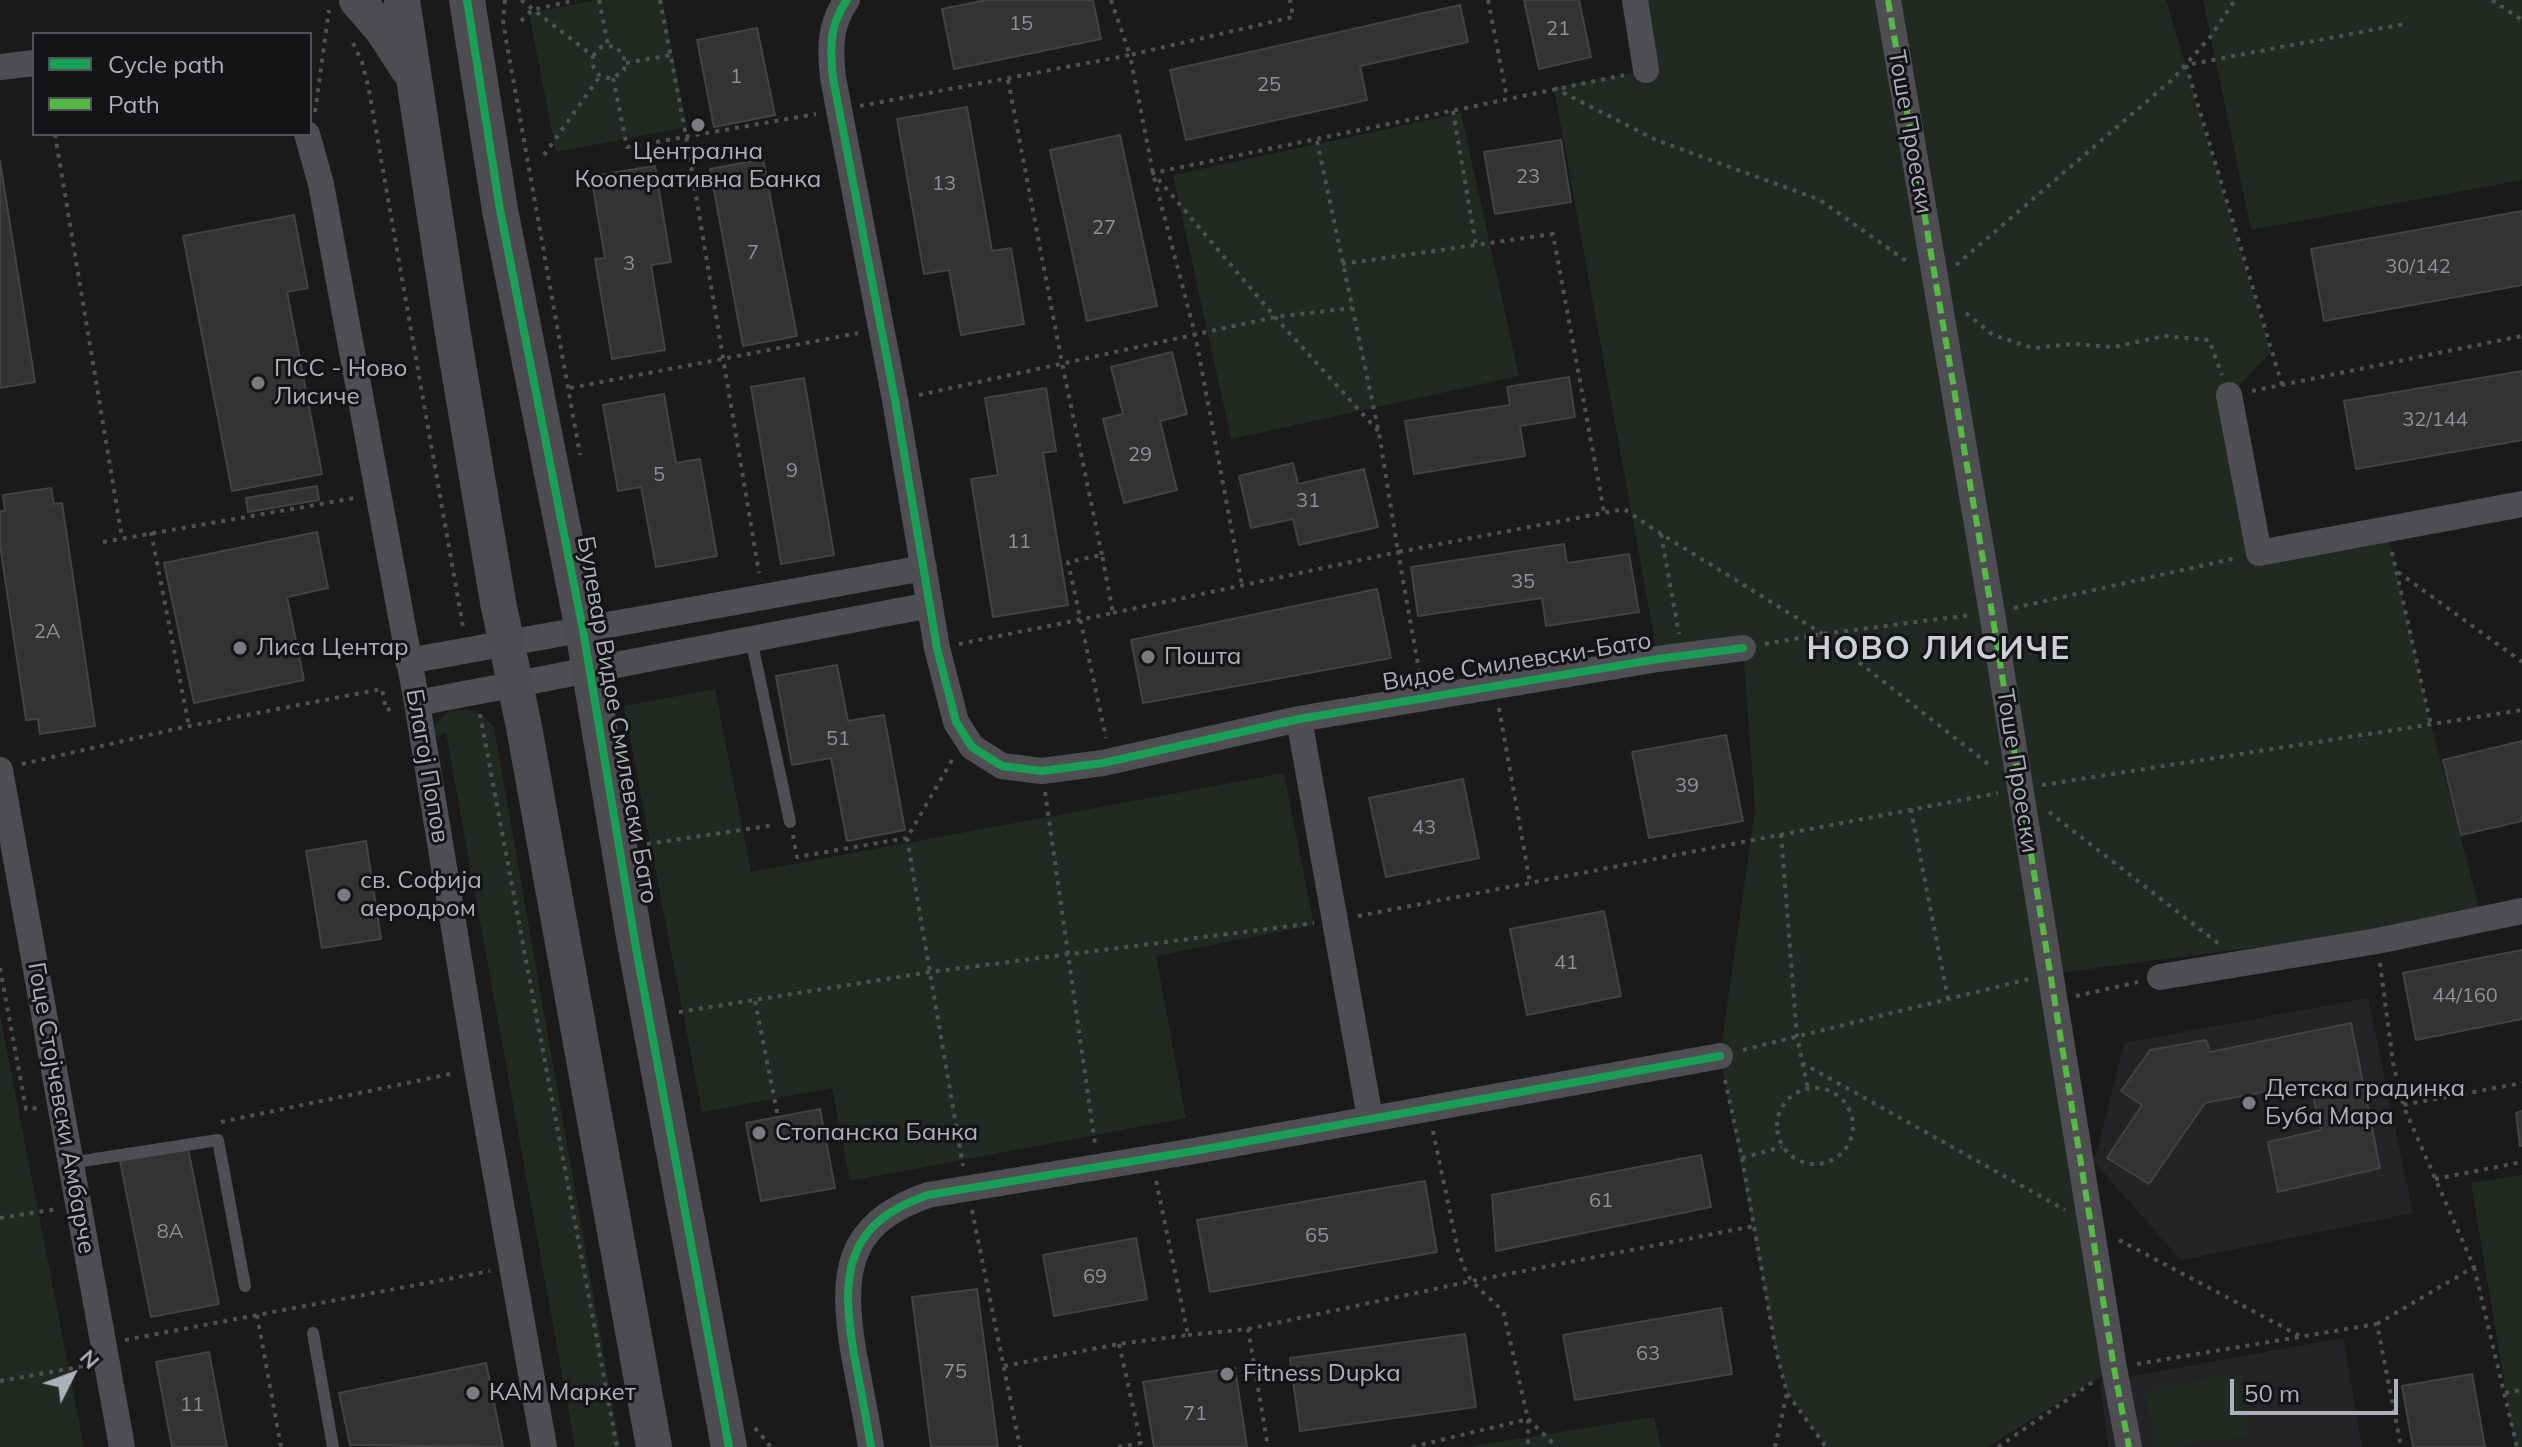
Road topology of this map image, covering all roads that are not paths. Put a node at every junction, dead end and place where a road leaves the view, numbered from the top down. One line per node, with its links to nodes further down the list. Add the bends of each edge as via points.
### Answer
1 (402, 0): 12 (street)
2 (467, 0): 11 (street, Булевар Видое Смилевски Бато)
3 (847, 0): 16 (street, via 830,44)
4 (1635, 0): 10 (street)
5 (1888, 0): 42 (street, Тоше Проески)
6 (346, 7): 12 (street, via 382,29)
7 (506, 10): 11 (street)
8 (32, 63): 9 (street)
9 (0, 67)
10 (1646, 70)
11 (478, 74): 18 (street, Булевар Видое Смилевски Бато)
12 (413, 78): 20 (street)
13 (309, 140): 22 (street, Благој Попов)
14 (2229, 395): 15 (street, via 2259,553)
15 (2522, 504)
16 (924, 568): 17 (street); 18 (street)
17 (930, 605): 19 (street); 26 (street, Видое Смилевски-Бато, via 956,722 972,747 1002,766 1042,771 1111,761)
18 (583, 630): 20 (street); 23 (street, Булевар Видое Смилевски Бато)
19 (751, 639): 23 (street); 28 (lane)
20 (506, 644): 22 (street); 24 (street)
21 (1743, 648): 26 (street, Видое Смилевски-Бато)
22 (408, 661): 25 (street, Благој Попов)
23 (590, 669): 24 (street); 40 (street, Булевар Видое Смилевски Бато)
24 (514, 684): 25 (street); 39 (street)
25 (417, 703): 38 (street, Благој Попов)
26 (1299, 719): 32 (street, via 1334,921 1334,949)
27 (7, 768): 33 (street, Гоце Стојчевски Амбарче)
28 (790, 822)
29 (2522, 911): 30 (street)
30 (2160, 977)
31 (1720, 1056): 32 (street)
32 (1370, 1118): 41 (street, via 928,1195 884,1217 855,1254 846,1308)
33 (70, 1163): 34 (lane, via 218,1140); 36 (street, Гоце Стојчевски Амбарче, via 97,1354)
34 (245, 1286)
35 (313, 1333): 37 (lane)
36 (122, 1447)
37 (333, 1447)
38 (544, 1447)
39 (654, 1447)
40 (729, 1447)
41 (871, 1447)
42 (2129, 1447)

